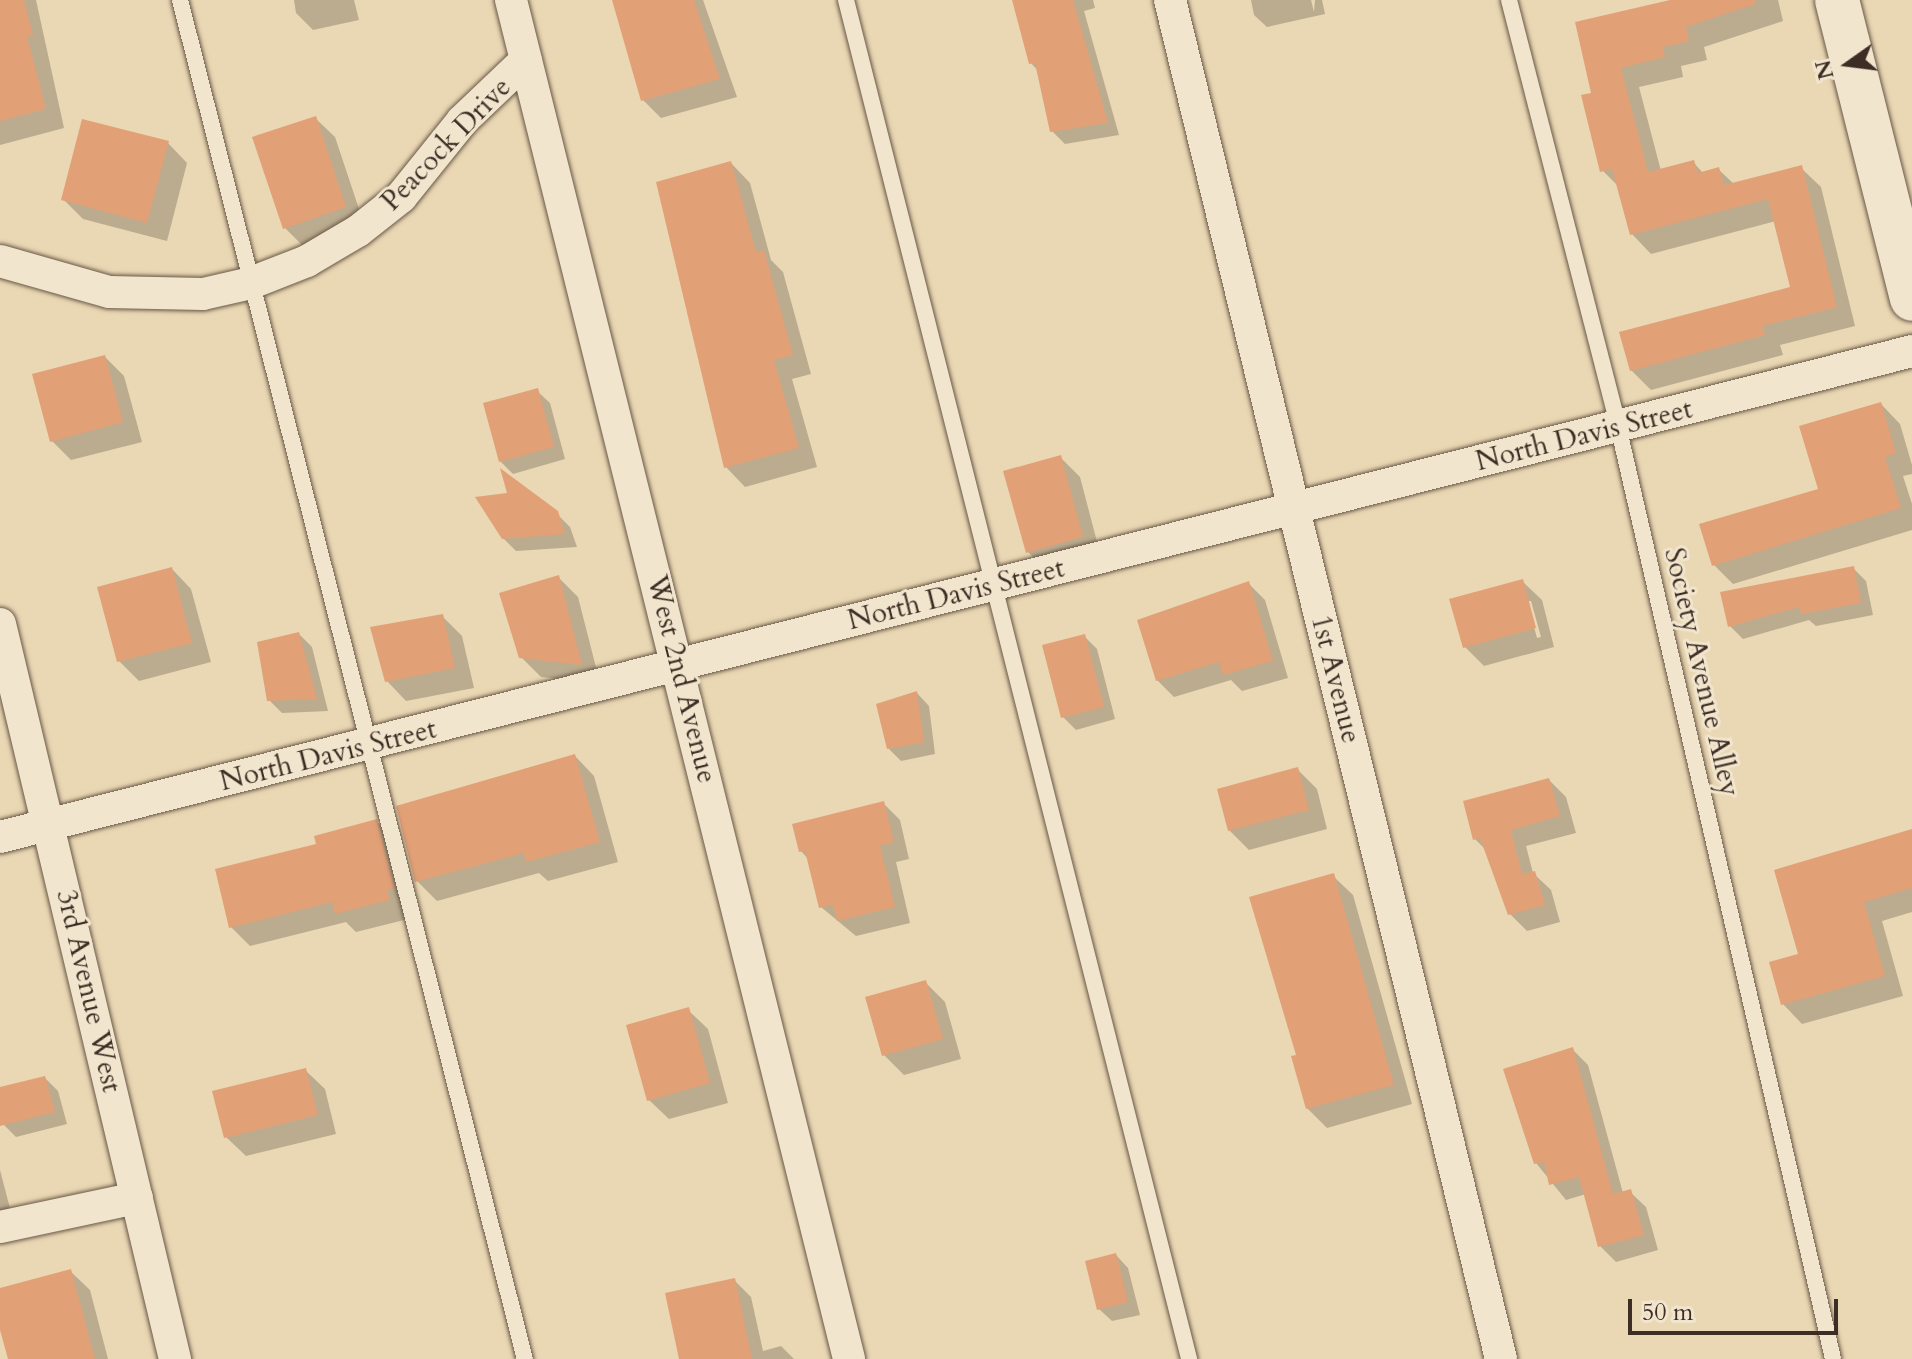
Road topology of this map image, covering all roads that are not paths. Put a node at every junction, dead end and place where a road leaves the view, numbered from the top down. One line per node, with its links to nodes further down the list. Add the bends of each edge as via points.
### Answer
1 (180, 0): 9 (lane)
2 (511, 0): 7 (street, West 2nd Avenue)
3 (846, 0): 14 (lane)
4 (1170, 0): 13 (street, 1st Avenue)
5 (1509, 0): 12 (lane, Society Avenue Alley)
6 (1837, 0): 10 (street)
7 (526, 60): 9 (street, Peacock Drive, via 462,121 401,197 345,239); 16 (street, West 2nd Avenue)
8 (0, 261): 9 (street, Peacock Drive, via 109,292 203,294)
9 (251, 283): 17 (lane)
10 (1912, 299)
11 (1912, 351): 12 (street, North Davis Street)
12 (1618, 426): 13 (street, North Davis Street); 27 (lane, Society Avenue Alley)
13 (1295, 509): 14 (street, North Davis Street); 26 (street, 1st Avenue)
14 (995, 584): 16 (street, North Davis Street); 25 (lane)
15 (0, 624): 18 (street, 3rd Avenue West)
16 (679, 666): 17 (street, North Davis Street); 24 (street, West 2nd Avenue)
17 (367, 745): 18 (street, North Davis Street); 23 (lane)
18 (50, 825): 19 (street, North Davis Street); 20 (street, 3rd Avenue West)
19 (0, 837)
20 (137, 1198): 21 (street); 22 (street, 3rd Avenue West)
21 (0, 1227)
22 (175, 1359)
23 (525, 1359)
24 (849, 1359)
25 (1189, 1359)
26 (1501, 1359)
27 (1833, 1359)

